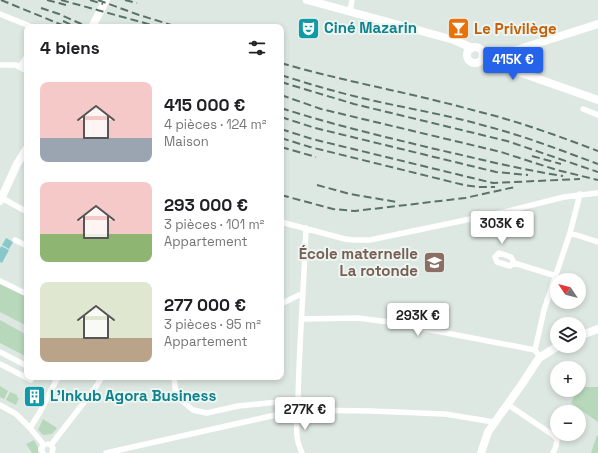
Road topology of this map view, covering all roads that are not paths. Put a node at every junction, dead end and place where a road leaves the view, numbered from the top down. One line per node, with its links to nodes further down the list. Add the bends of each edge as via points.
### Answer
1 (106, 0): 7 (main road)
2 (307, 0): 4 (main road)
3 (352, 0): 4 (street)
4 (350, 11): 9 (main road)
5 (0, 14): 6 (street)
6 (25, 24)
7 (94, 24)
8 (598, 24): 10 (main road, via 510,52)
9 (468, 47): 10 (main road, via 480,48); 10 (main road, via 467,56 470,62 476,64)
10 (483, 56): 15 (main road)
11 (24, 61): 13 (street)
12 (0, 65): 13 (street)
13 (20, 67): 14 (street)
14 (24, 69)
15 (598, 100)
16 (583, 109): 17 (street)
17 (598, 115)
18 (24, 153): 20 (main road)
19 (24, 158): 20 (main road)
20 (15, 170): 22 (main road)
21 (598, 193): 23 (street)
22 (2, 194): 24 (street)
23 (580, 194): 26 (street, via 370,240 345,239); 27 (street)
24 (24, 210)
25 (284, 223): 26 (street)
26 (306, 228): 37 (street)
27 (570, 233): 29 (street); 32 (street)
28 (15, 240): 30 (street)
29 (598, 242)
30 (24, 244)
31 (514, 263): 33 (street)
32 (557, 273)
33 (550, 274)
34 (0, 281): 35 (street)
35 (24, 293)
36 (550, 293): 44 (street, via 544,310)
37 (303, 296): 38 (street, via 299,295); 39 (street)
38 (284, 302)
39 (302, 319): 44 (street, via 358,318 389,322); 51 (street)
40 (598, 329): 41 (main road)
41 (586, 333)
42 (550, 349): 44 (main road)
43 (0, 352): 46 (street)
44 (537, 353): 52 (main road, via 522,384)
45 (0, 364): 47 (street)
46 (24, 364)
47 (24, 376)
48 (56, 380): 56 (street)
49 (100, 380): 58 (street)
50 (174, 380): 51 (street, via 176,396 193,410 207,413 238,406)
51 (298, 401): 54 (street)
52 (507, 404): 55 (main road); 64 (street, via 558,439)
53 (0, 406): 56 (street, via 16,414)
54 (298, 410): 55 (street, via 445,414); 61 (street); 62 (street, via 297,443)
55 (494, 422): 63 (main road)
56 (30, 428): 57 (street)
57 (44, 445): 58 (street); 59 (street)
58 (51, 445): 60 (street)
59 (43, 453)
60 (52, 453)
61 (106, 453)
62 (302, 453)
63 (481, 453)
64 (553, 453)

